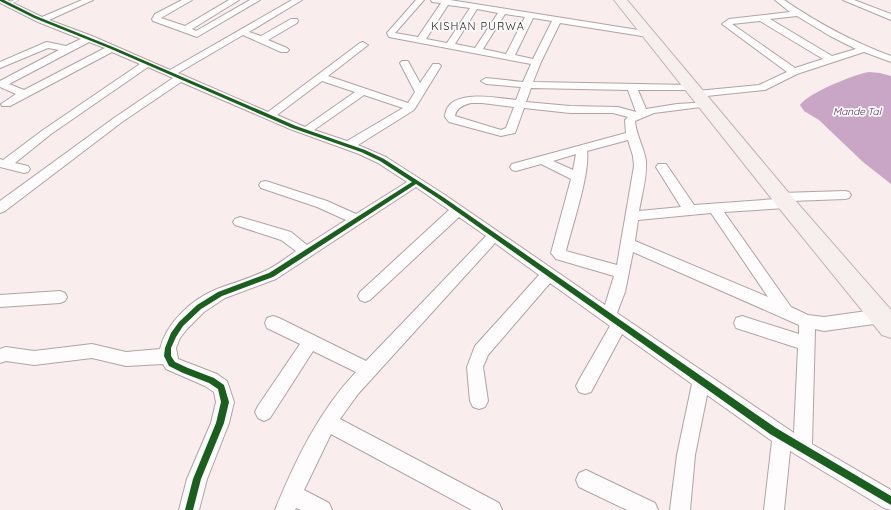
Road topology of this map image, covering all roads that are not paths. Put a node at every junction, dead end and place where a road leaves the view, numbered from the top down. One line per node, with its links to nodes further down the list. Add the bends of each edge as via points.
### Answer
1 (88, 0): 21 (street)
2 (188, 0): 24 (street, via 156,19)
3 (235, 0): 24 (street)
4 (256, 0): 24 (street, via 199,34)
5 (298, 0): 25 (street)
6 (420, 0): 29 (street, via 391,33)
7 (498, 0): 15 (street)
8 (620, 0): 26 (main road)
9 (779, 0): 17 (street)
10 (847, 0): 19 (street)
11 (440, 1): 12 (street); 29 (street)
12 (465, 2): 14 (street)
13 (7, 4): 21 (street)
14 (475, 6): 15 (street); 31 (street)
15 (491, 9): 16 (street)
16 (503, 11): 18 (street); 36 (street)
17 (799, 13): 20 (street); 34 (street)
18 (530, 15): 22 (street); 37 (street)
19 (891, 17)
20 (762, 18): 39 (street); 45 (street, via 726,24)
21 (41, 20): 27 (street)
22 (557, 20): 26 (street); 40 (street)
23 (294, 21): 28 (street)
24 (185, 30)
25 (243, 32): 28 (street); 46 (street)
26 (648, 34): 54 (main road)
27 (89, 38): 32 (street); 33 (street)
28 (261, 40): 35 (street)
29 (420, 41): 31 (street)
30 (363, 46): 47 (street)
31 (449, 46): 36 (street)
32 (112, 48): 41 (street); 53 (street)
33 (67, 49): 43 (street, via 47,44); 53 (street, via 1,84)
34 (864, 49): 38 (street); 39 (street)
35 (284, 50)
36 (477, 51): 37 (street)
37 (509, 57): 40 (street)
38 (891, 59)
39 (831, 60): 45 (street)
40 (536, 62): 49 (street)
41 (148, 63): 46 (street); 65 (street)
42 (405, 63): 52 (street)
43 (0, 65)
44 (436, 66): 52 (street)
45 (794, 72): 54 (street, via 761,88)
46 (176, 75): 59 (street); 74 (street)
47 (321, 77): 51 (street); 59 (street)
48 (486, 81): 49 (street)
49 (527, 85): 50 (street); 56 (street)
50 (632, 87): 54 (street); 58 (street)
51 (364, 91): 57 (street); 60 (street)
52 (420, 93): 57 (street)
53 (24, 94): 55 (street)
54 (698, 95): 58 (street); 73 (main road)
55 (6, 104)
56 (520, 104): 56 (street, via 511,131 507,132 501,133 450,117 453,108 467,100); 58 (street, via 565,110 617,110)
57 (411, 107): 62 (street)
58 (638, 115): 61 (street, via 630,120)
59 (269, 116): 60 (street)
60 (306, 131): 62 (street)
61 (632, 135): 63 (street); 78 (street, via 640,161)
62 (348, 146): 70 (street, via 377,157)
63 (581, 149): 64 (street); 69 (street)
64 (542, 160): 66 (street); 69 (street)
65 (2, 164): 68 (street)
66 (516, 167)
67 (662, 167): 77 (street)
68 (24, 169)
69 (578, 177): 84 (street, via 558,253 561,256)
70 (416, 182): 76 (street); 79 (street)
71 (265, 185): 79 (street, via 322,204)
72 (845, 194): 73 (street)
73 (783, 200): 75 (street); 92 (main road)
74 (0, 208)
75 (714, 208): 77 (street); 89 (street)
76 (458, 210): 81 (street); 86 (street)
77 (690, 210): 78 (street)
78 (632, 216): 82 (street)
79 (357, 220): 83 (street)
80 (240, 222): 83 (street, via 286,236)
81 (494, 236): 85 (street); 99 (street)
82 (627, 243): 84 (street); 89 (street)
83 (307, 252): 98 (street, via 271,275 229,290 199,307 173,335)
84 (622, 272): 90 (street, via 614,305)
85 (549, 274): 90 (street); 102 (street, via 481,350 475,367)
86 (365, 296)
87 (60, 297): 88 (street)
88 (0, 301)
89 (785, 311): 91 (street)
90 (614, 319): 100 (street); 101 (street)
91 (807, 321): 92 (street, via 824,324); 96 (street)
92 (886, 321)
93 (272, 323): 95 (street)
94 (742, 323): 96 (street)
95 (310, 342): 99 (street); 103 (street)
96 (807, 344): 106 (street)
97 (0, 356): 98 (street, via 6,354 34,358 92,351 126,359)
98 (168, 356): 110 (street, via 172,364 211,380 221,387 225,402 220,423 197,479)
99 (368, 370): 104 (street)
100 (701, 380): 105 (street); 114 (street, via 686,455)
101 (584, 386)
102 (479, 401)
103 (264, 412)
104 (327, 422): 109 (street); 112 (street)
105 (782, 437): 106 (street); 115 (street)
106 (803, 449): 108 (street)
107 (586, 480): 113 (street)
108 (891, 501)
109 (288, 503): 111 (street)
110 (189, 510)
111 (322, 510)
112 (492, 510)
113 (648, 510)
114 (680, 510)
115 (774, 510)

